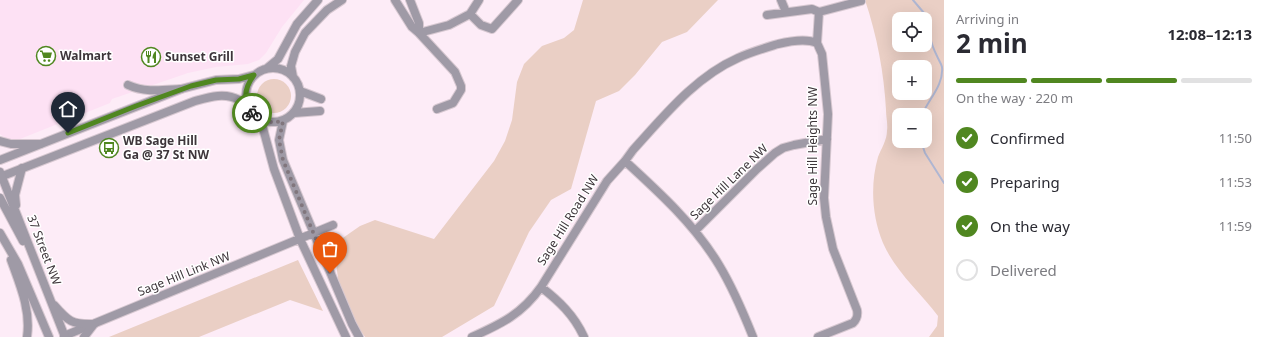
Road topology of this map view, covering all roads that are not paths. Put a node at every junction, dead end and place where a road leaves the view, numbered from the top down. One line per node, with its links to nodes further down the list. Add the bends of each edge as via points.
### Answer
1 (318, 0): 16 (street, via 297,24 278,59)
2 (342, 0): 18 (street, via 327,10 306,33 295,52 291,66)
3 (395, 0): 14 (street, via 412,27)
4 (410, 0): 14 (street)
5 (479, 0): 12 (street)
6 (518, 0): 12 (street, via 492,29 481,25)
7 (781, 0): 10 (street)
8 (861, 1): 9 (street)
9 (842, 3): 11 (street)
10 (786, 12): 11 (street, via 812,9); 13 (street)
11 (819, 12): 15 (street)
12 (470, 14): 14 (street, via 449,25)
13 (768, 15)
14 (420, 33): 23 (street, via 455,72 461,86 453,103)
15 (817, 43): 29 (street, Sage Hill Heights NW, via 822,54); 33 (street, via 784,43 738,57 722,66 689,91)
16 (266, 69): 17 (street); 18 (street, via 280,69)
17 (254, 75): 20 (street, via 239,79 216,80); 24 (street, via 246,89 247,104)
18 (293, 77): 21 (street)
19 (128, 85): 20 (street, via 151,91)
20 (181, 89): 31 (street)
21 (300, 91): 22 (street); 26 (street, via 299,103)
22 (321, 99)
23 (437, 110)
24 (251, 111): 27 (street); 34 (street, via 239,100 229,96 209,97)
25 (320, 111): 26 (street)
26 (294, 113): 28 (street)
27 (261, 121): 28 (street); 42 (street, via 274,169)
28 (283, 121): 40 (street, via 279,140 281,154)
29 (827, 139): 39 (street, Sage Hill Lane NW, via 807,141 775,153); 56 (street, Sage Hill Heights NW, via 824,198 828,232 858,315 853,323)
30 (0, 141): 31 (street, via 11,144)
31 (40, 144): 32 (street)
32 (0, 160)
33 (625, 161): 39 (street, via 677,210); 44 (street, Sage Hill Road NW, via 598,194)
34 (22, 168): 35 (street); 37 (street, via 15,195)
35 (0, 175): 37 (street, 37 Street NW)
36 (0, 198): 43 (street)
37 (16, 212): 43 (street, 37 Street NW)
38 (333, 226): 40 (street, Sage Hill Link NW)
39 (695, 231): 55 (street, via 729,282)
40 (313, 234): 42 (street, Sage Hill Link NW); 52 (street)
41 (1, 236): 47 (street, via 26,307 29,323); 48 (street, via 18,264)
42 (300, 239): 46 (street, Sage Hill Link NW); 51 (street)
43 (41, 275): 45 (street, 37 Street NW)
44 (541, 287): 53 (street, Sage Hill Road NW, via 511,318); 54 (street, via 565,307)
45 (50, 300): 46 (street, via 72,322); 49 (street, 37 Street NW)
46 (94, 324): 49 (street, Sage Hill Link NW); 50 (street)
47 (27, 337)
48 (49, 337)
49 (64, 337)
50 (84, 337)
51 (346, 337)
52 (359, 337)
53 (472, 337)
54 (584, 337)
55 (753, 337)
56 (818, 337)

